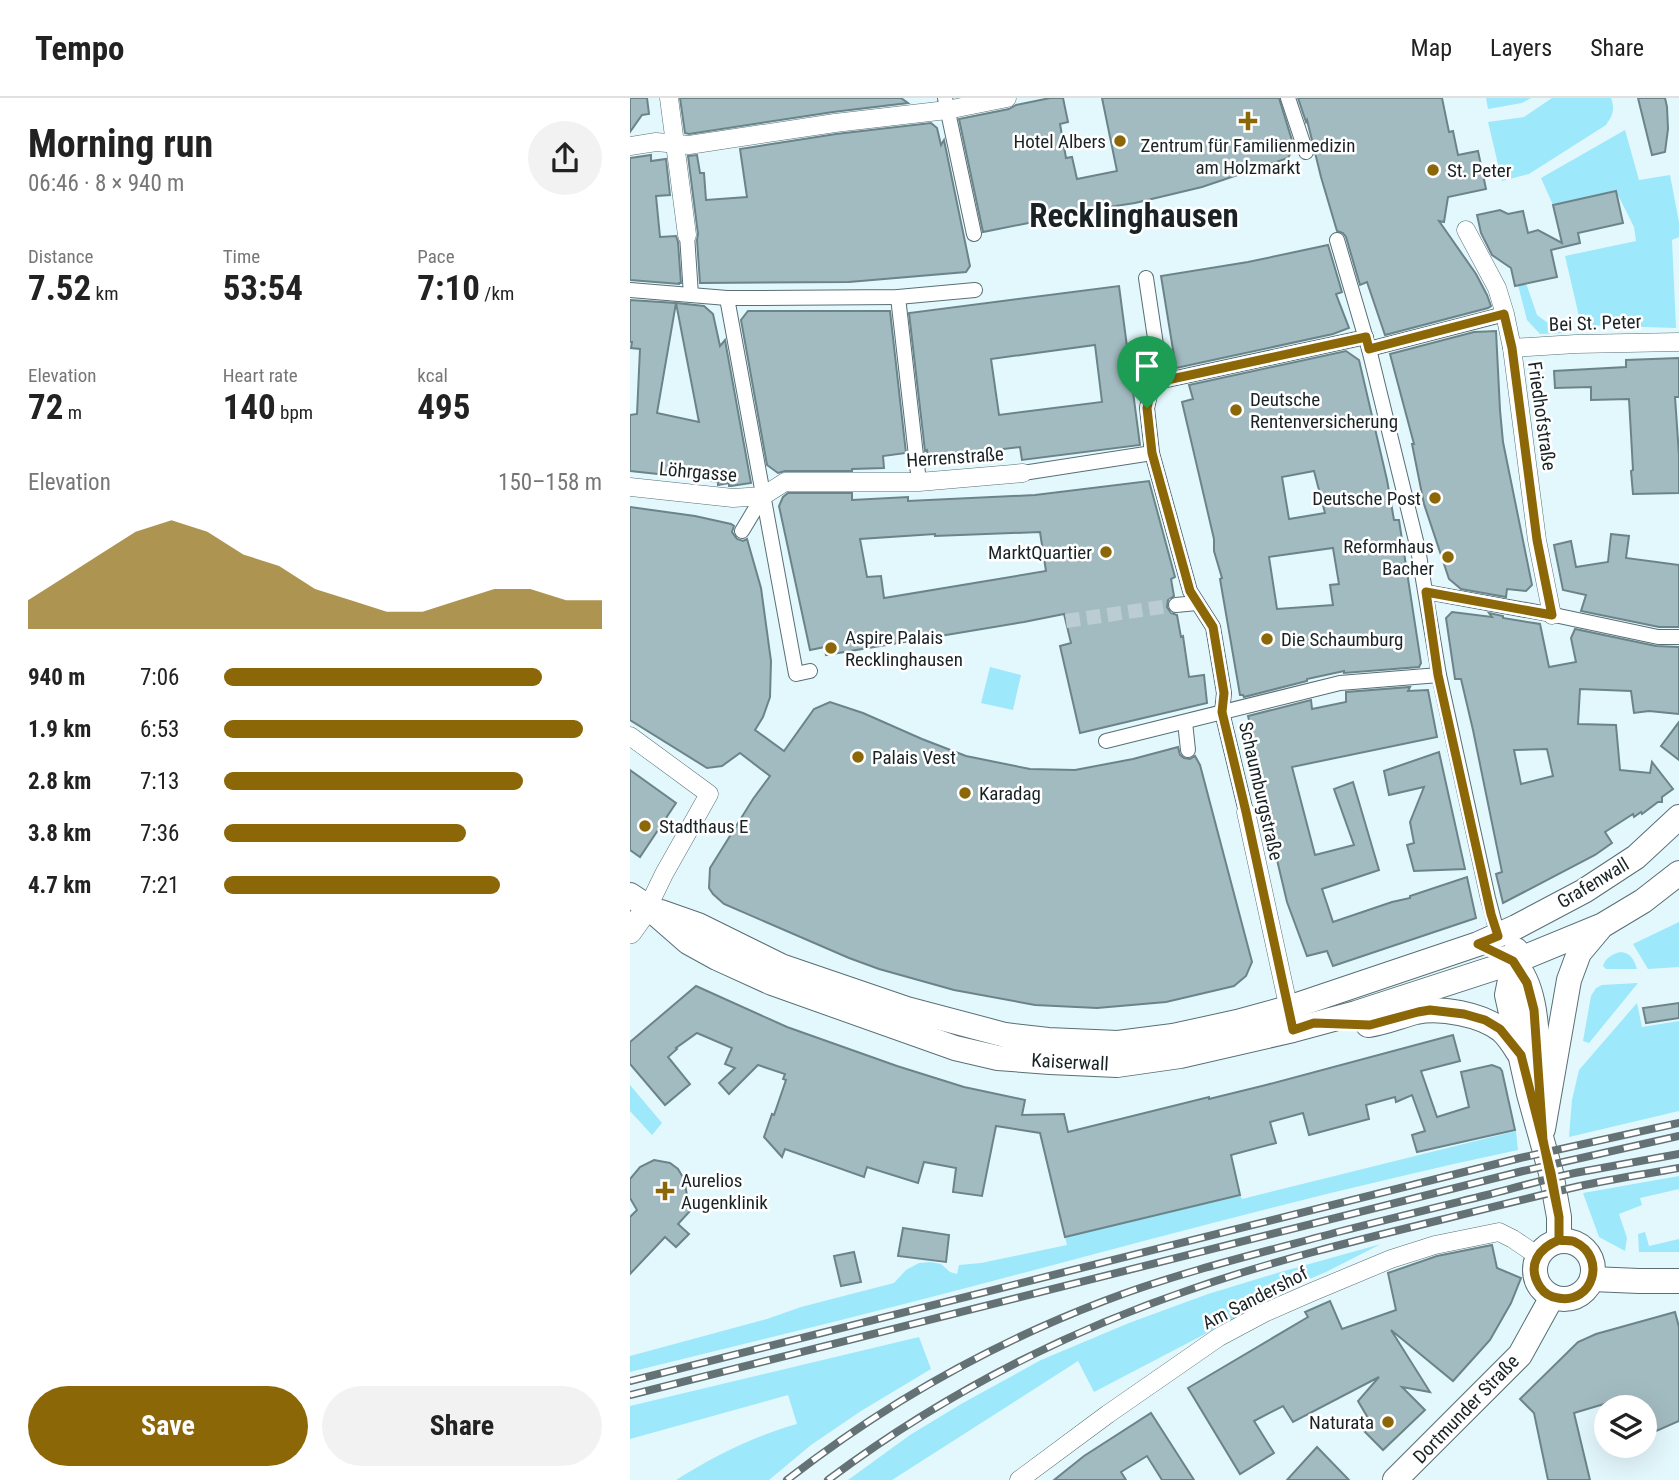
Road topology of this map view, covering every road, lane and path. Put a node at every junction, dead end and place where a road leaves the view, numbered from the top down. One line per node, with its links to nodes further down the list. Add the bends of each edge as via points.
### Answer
1 (668, 98): 5 (street)
2 (1007, 98): 4 (street)
3 (1288, 98): 7 (street)
4 (946, 104): 5 (street, via 689,145); 9 (street)
5 (674, 143): 6 (street); 10 (street)
6 (630, 146)
7 (1306, 152)
8 (1466, 230): 18 (street, Friedhofstraße, via 1497,288)
9 (974, 234)
10 (687, 235): 15 (street)
11 (1338, 240): 20 (street)
12 (1146, 278): 22 (street, Schaumburgstraße, via 1158,358)
13 (630, 290): 15 (street)
14 (975, 290): 16 (street)
15 (691, 295): 17 (street)
16 (898, 297): 17 (street); 25 (street)
17 (727, 298): 27 (street)
18 (1504, 314): 20 (street); 21 (street, Friedhofstraße)
19 (1679, 342): 21 (street, Bei St. Peter)
20 (1367, 343): 22 (street); 29 (street)
21 (1512, 348): 32 (street, Friedhofstraße, via 1537,540)
22 (1153, 383): 23 (street, Schaumburgstraße, via 1147,408)
23 (1152, 453): 24 (street, Herrenstraße); 30 (street, Schaumburgstraße)
24 (1023, 473): 25 (street, Herrenstraße)
25 (919, 482): 27 (street, Herrenstraße, via 785,482)
26 (630, 487): 27 (street, Löhrgasse, via 733,498)
27 (763, 496): 28 (street); 34 (street)
28 (742, 531)
29 (1426, 592): 32 (street); 35 (street)
30 (1197, 603): 31 (street); 36 (street, Schaumburgstraße, via 1213,627 1224,693)
31 (1176, 605)
32 (1552, 615): 33 (street, via 1658,637)
33 (1679, 637)
34 (803, 673)
35 (1438, 675): 36 (street, via 1340,683); 48 (street, via 1488,898)
36 (1222, 712): 37 (street); 41 (street, Schaumburgstraße)
37 (1185, 722): 39 (street); 40 (street)
38 (630, 736): 44 (street, via 709,794 664,874)
39 (1106, 741)
40 (1188, 750)
41 (1246, 812): 50 (street, Schaumburgstraße)
42 (1679, 817): 45 (main road, Grafenwall, via 1636,857)
43 (1679, 873): 46 (main road, Grafenwall)
44 (639, 901): 47 (street); 50 (main road, Kaiserwall, via 688,942 772,983 955,1048 998,1058 1117,1065 1180,1056)
45 (1528, 920): 48 (main road, Grafenwall); 49 (main road)
46 (1603, 925): 49 (main road, Grafenwall); 52 (main road, via 1579,953 1569,980)
47 (630, 932)
48 (1488, 940): 49 (main road); 50 (main road, Kaiserwall)
49 (1513, 961): 50 (main road, Kaiserwall, via 1356,1013); 51 (main road, via 1507,995); 52 (main road, via 1527,983 1534,1010)
50 (1299, 1020): 51 (main road, via 1370,1025 1430,1010 1464,1014 1500,1029)
51 (1521, 1055): 52 (main road)
52 (1543, 1140): 53 (main road, via 1559,1217)
53 (1559, 1240): 54 (main road); 55 (main road, via 1587,1250 1593,1264)
54 (1538, 1256): 57 (main road, via 1534,1265 1538,1284); 58 (street, Am Sandershof, via 1499,1232 1435,1245 1264,1313 1177,1365)
55 (1592, 1279): 56 (main road); 57 (main road, via 1576,1297)
56 (1679, 1281)
57 (1552, 1297): 59 (main road, Dortmunder Straße, via 1520,1354)
58 (1019, 1480)
59 (1395, 1480)

